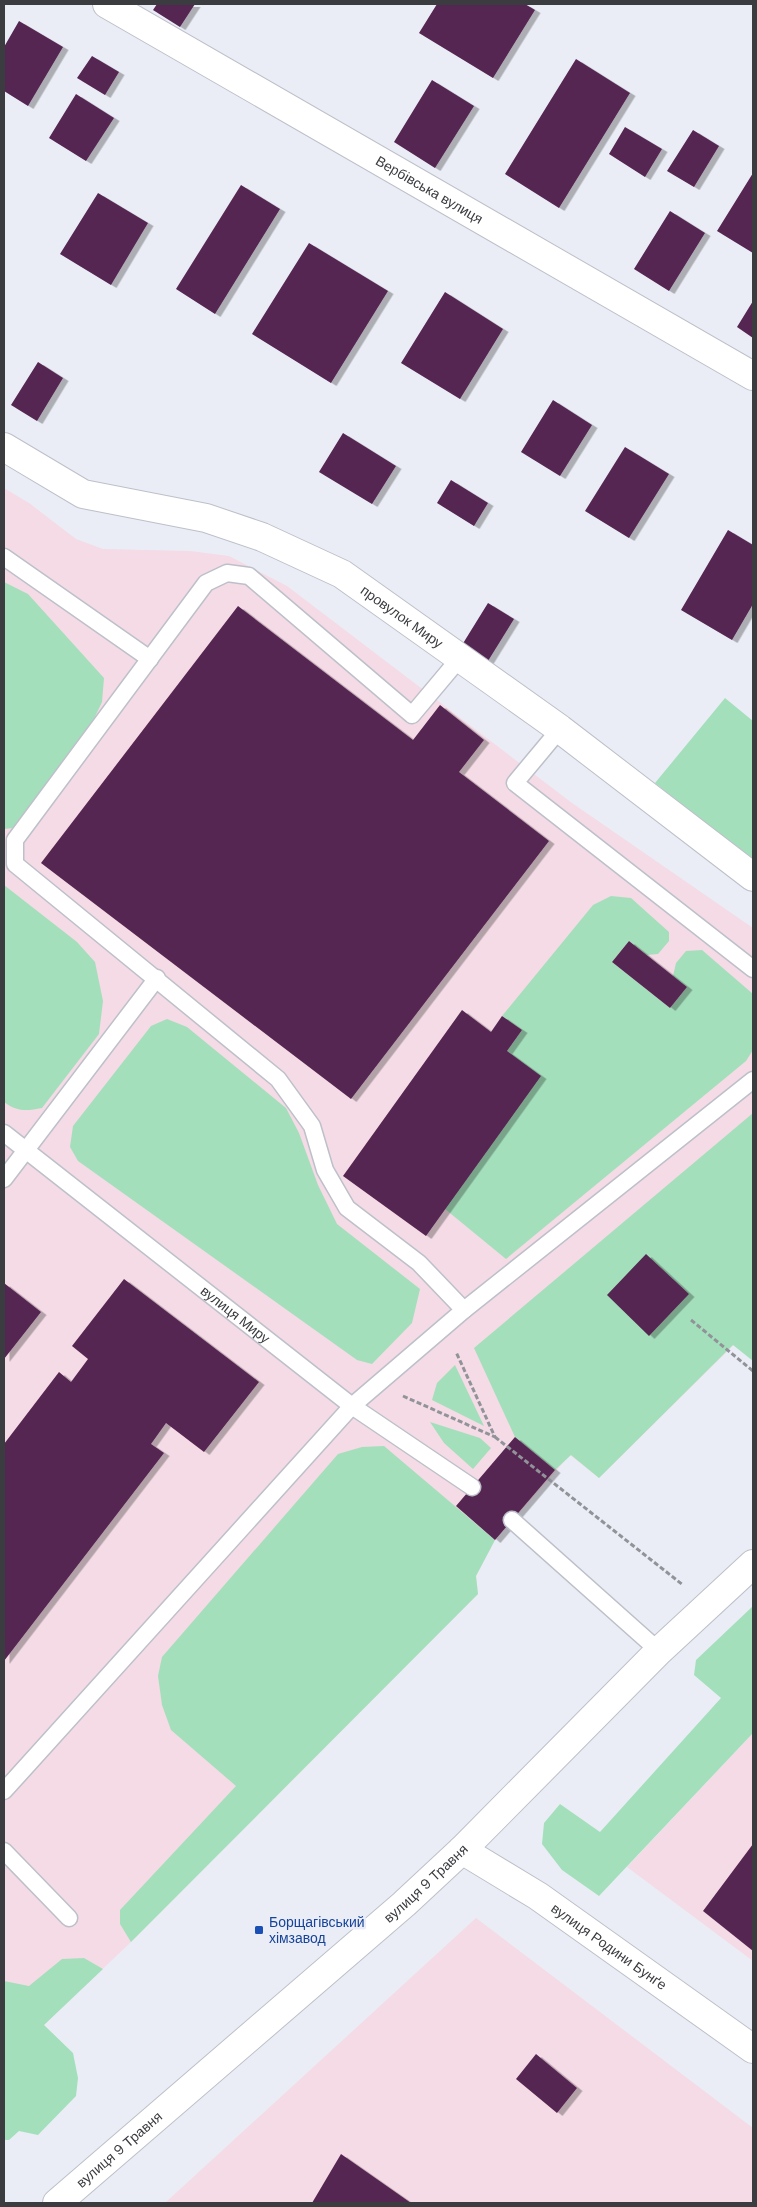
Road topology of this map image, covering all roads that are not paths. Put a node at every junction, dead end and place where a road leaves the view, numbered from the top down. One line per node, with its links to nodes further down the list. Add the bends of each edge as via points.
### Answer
1 (107, 4): 2 (street, Вербівська вулиця)
2 (753, 376)
3 (4, 447): 5 (street, провулок Миру, via 83,494 206,518 262,537 342,574)
4 (4, 557): 6 (lane)
5 (458, 658): 6 (lane, via 412,716 249,576 227,573 206,583); 7 (street, провулок Миру)
6 (150, 659): 10 (lane, via 16,840 15,864)
7 (560, 729): 8 (street, провулок Миру); 9 (lane, via 515,783)
8 (753, 877)
9 (753, 968)
10 (156, 978): 13 (lane); 15 (lane, via 278,1079 312,1126 325,1170 347,1208 419,1263)
11 (753, 1080): 15 (lane)
12 (4, 1133): 13 (lane, вулиця Миру)
13 (26, 1150): 14 (lane); 16 (lane, вулиця Миру)
14 (4, 1179)
15 (464, 1310): 16 (lane)
16 (352, 1406): 17 (lane, вулиця Миру); 21 (lane)
17 (472, 1488)
18 (512, 1520): 20 (lane)
19 (753, 1564): 20 (street, вулиця 9 Травня)
20 (659, 1651): 22 (street, вулиця 9 Травня)
21 (4, 1791)
22 (462, 1850): 25 (street, вулиця Родини Бунґе, via 538,1896); 26 (street, вулиця 9 Травня)
23 (4, 1851): 24 (lane)
24 (69, 1918)
25 (753, 2049)
26 (57, 2203)

